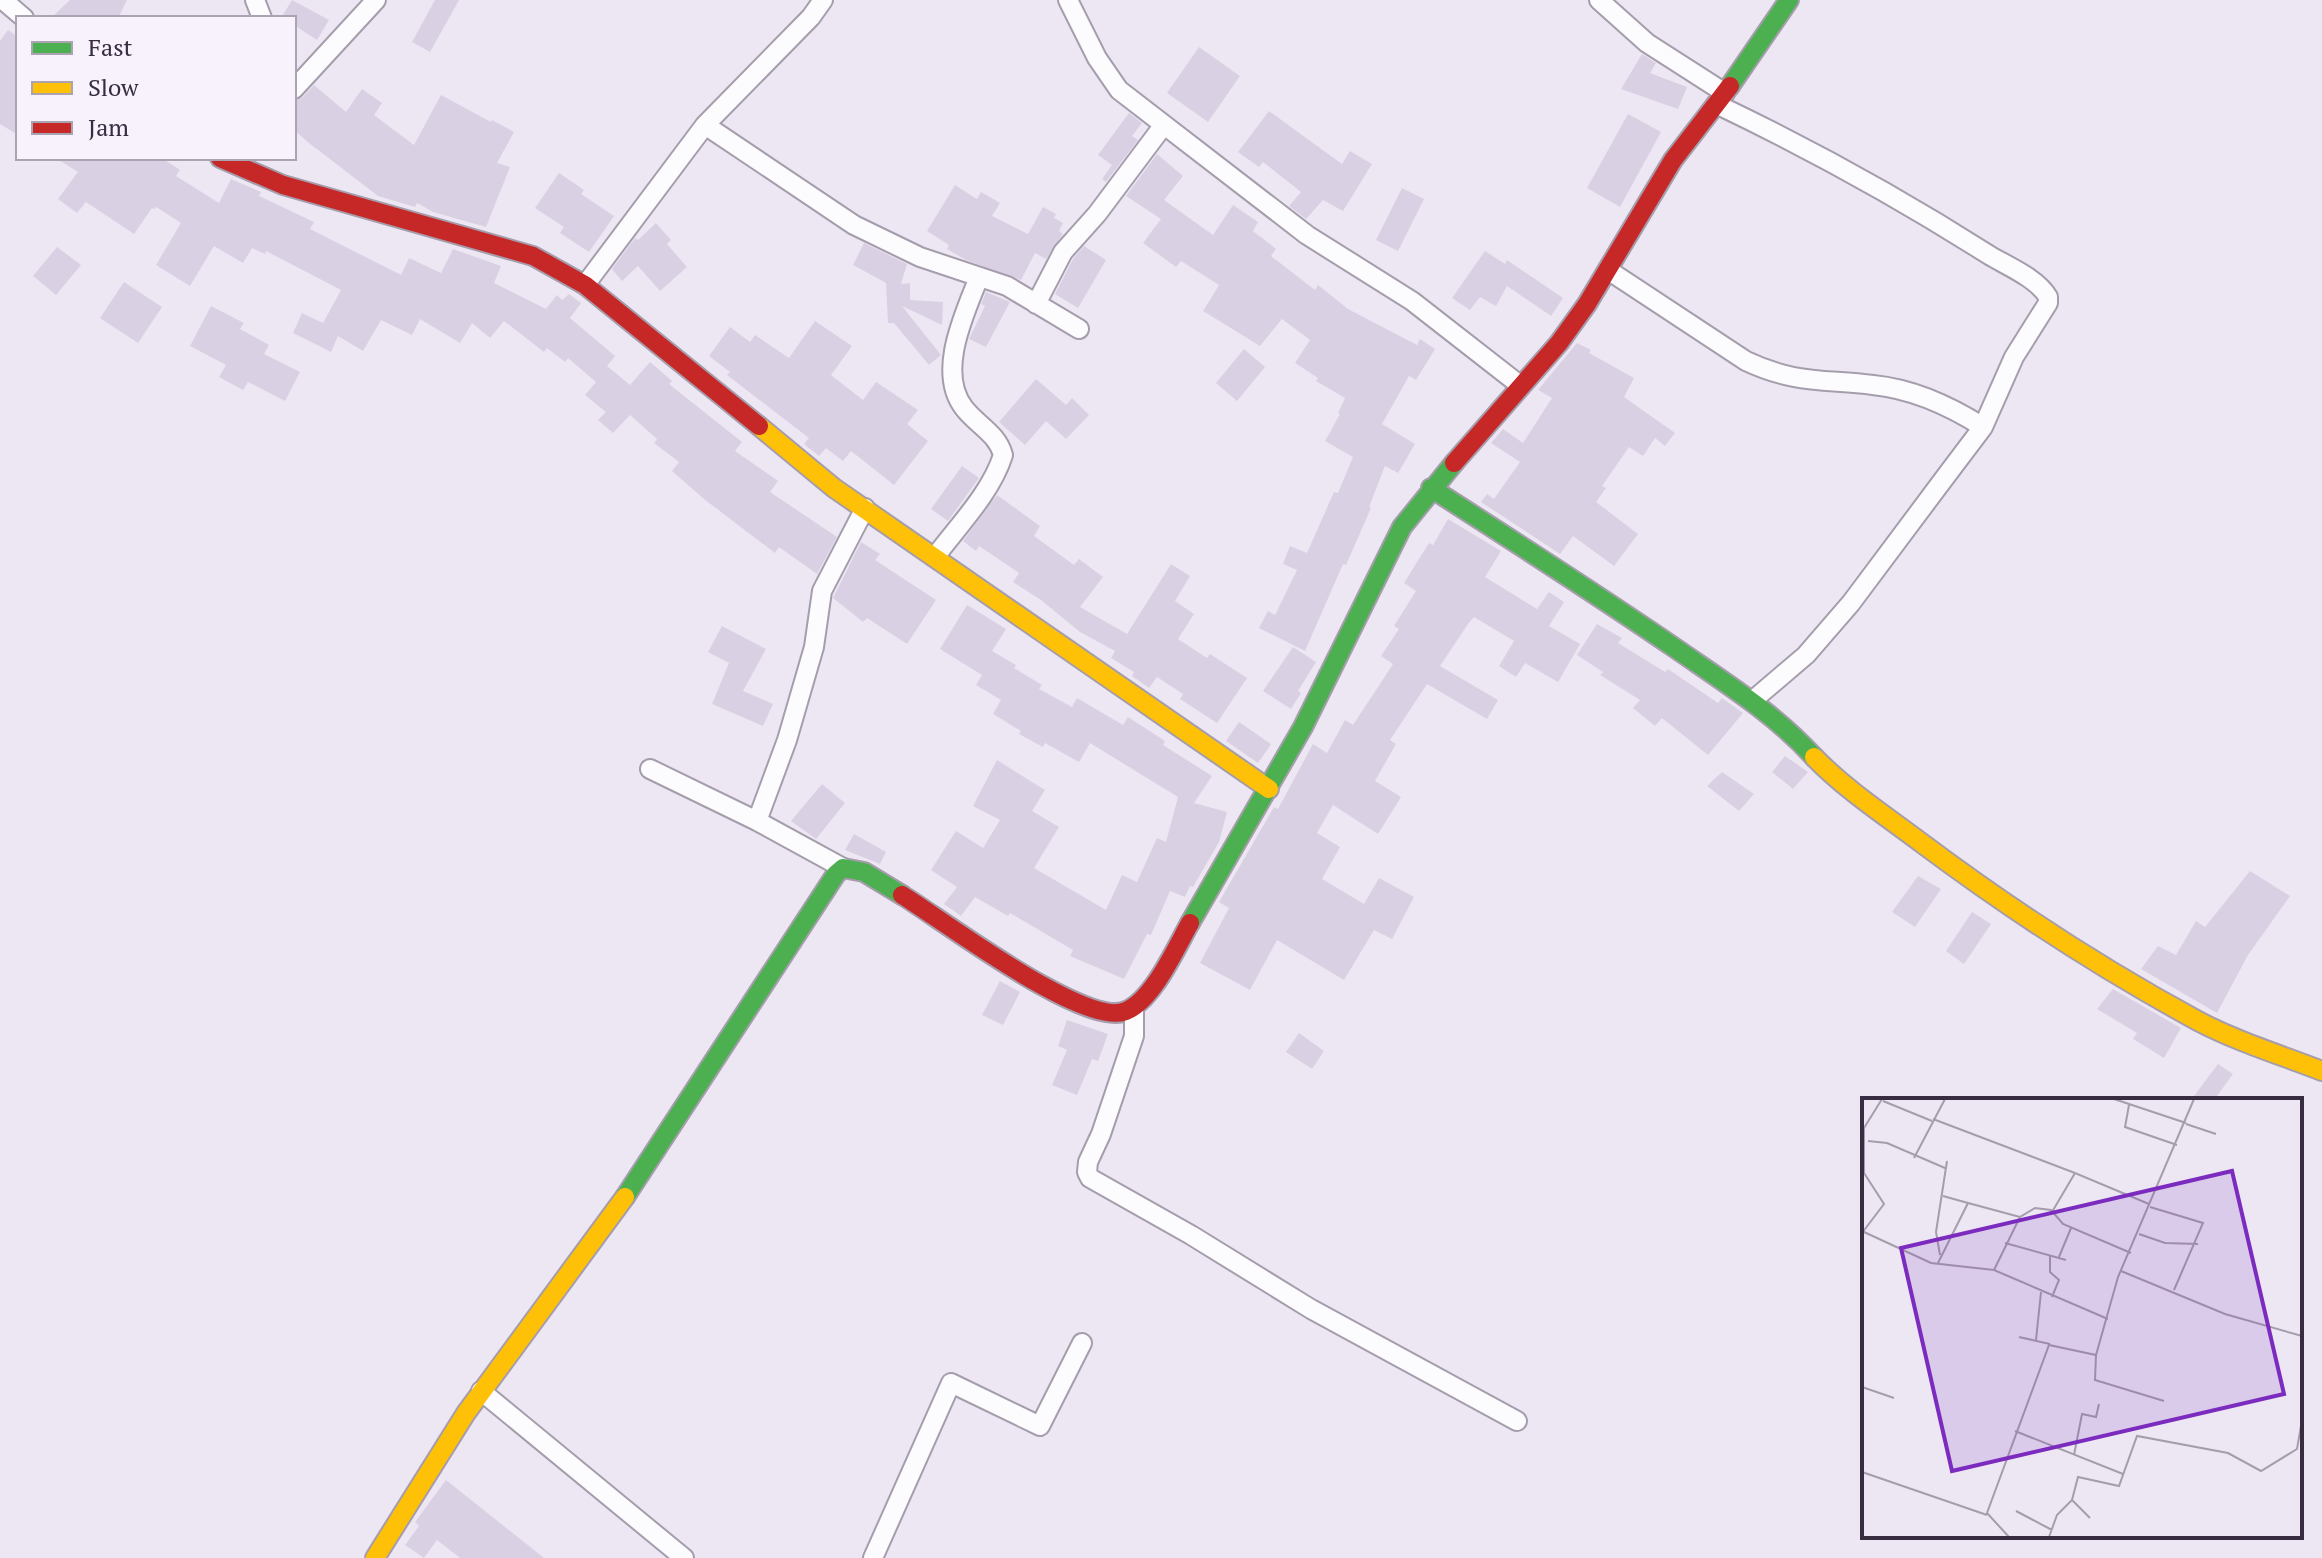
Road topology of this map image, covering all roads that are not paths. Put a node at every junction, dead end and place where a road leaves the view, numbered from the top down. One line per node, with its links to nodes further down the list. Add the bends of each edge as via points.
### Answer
1 (3, 0): 7 (street)
2 (376, 0): 8 (street)
3 (823, 0): 10 (street)
4 (1068, 0): 11 (street, via 1119,90)
5 (1599, 0): 9 (street)
6 (1789, 0): 9 (street)
7 (22, 16)
8 (296, 87)
9 (1721, 99): 13 (street, via 1673,160); 19 (street, via 1924,214 2046,292 2048,303 2014,357)
10 (705, 125): 14 (street, via 854,225 920,257); 15 (street)
11 (1163, 126): 16 (street, via 1063,252); 18 (street, via 1307,235 1412,301)
12 (227, 160): 15 (street, via 283,185 533,256)
13 (1608, 270): 18 (street, via 1559,343); 19 (street, via 1765,370 1917,395)
14 (979, 277): 16 (street); 22 (street, via 955,346 955,389 963,407 994,436 1003,455 988,486)
15 (585, 285): 21 (street)
16 (1036, 304): 17 (street)
17 (1079, 329)
18 (1521, 386): 20 (street)
19 (1983, 427): 23 (street, via 1851,603 1806,655)
20 (1431, 488): 23 (street); 25 (street, via 1387,553)
21 (865, 508): 22 (street); 26 (street, via 822,591 814,647)
22 (935, 557): 25 (street)
23 (1752, 701): 29 (street, via 1879,811 2056,937 2199,1021)
24 (650, 769): 26 (street)
25 (1269, 789): 28 (street, via 1160,975)
26 (757, 821): 27 (street)
27 (843, 868): 28 (street, via 899,891 1080,1006 1109,1014); 31 (street, via 632,1189)
28 (1134, 1007): 32 (street, via 1135,1031 1088,1162 1090,1178 1311,1309)
29 (2322, 1071)
30 (1082, 1343): 35 (street, via 1040,1426 951,1383)
31 (481, 1391): 33 (street); 34 (street)
32 (1517, 1421)
33 (375, 1558)
34 (684, 1558)
35 (873, 1558)

